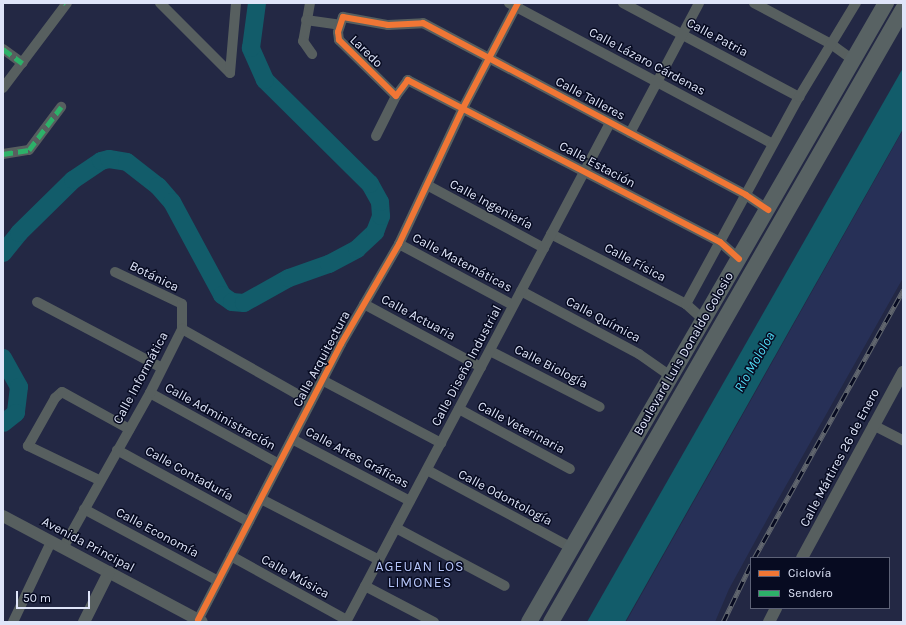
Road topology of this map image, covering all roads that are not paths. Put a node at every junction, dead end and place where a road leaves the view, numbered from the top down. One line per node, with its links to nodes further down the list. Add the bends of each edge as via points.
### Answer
1 (66, 3): 21 (street)
2 (160, 3): 3 (street, via 230,73)
3 (236, 3)
4 (310, 3): 12 (street)
5 (623, 3): 15 (street, Calle Patria)
6 (699, 3): 15 (street)
7 (754, 3): 16 (street)
8 (856, 3): 16 (street, Boulevard Luis Donaldo Colosio)
9 (886, 3): 20 (main road, Boulevard Luis Donaldo Colosio)
10 (514, 4): 19 (street, Calle Arquitectura); 22 (street, Calle Lázaro Cárdenas)
11 (903, 9): 32 (main road, Boulevard Luis Donaldo Colosio)
12 (306, 20): 14 (street); 18 (street, via 303,41)
13 (423, 23): 14 (street, Laredo, via 388,26 343,17); 19 (street, Calle Talleres)
14 (340, 25): 24 (street, Laredo, via 339,40)
15 (682, 34): 22 (street); 25 (street, Calle Patria)
16 (831, 44): 20 (street); 25 (street, Boulevard Luis Donaldo Colosio)
17 (3, 49): 21 (street)
18 (312, 54)
19 (489, 58): 27 (street, Calle Arquitectura); 28 (street, Calle Talleres)
20 (854, 61): 30 (main road, Boulevard Luis Donaldo Colosio)
21 (22, 63): 23 (street)
22 (657, 82): 29 (street); 33 (street, Calle Lázaro Cárdenas)
23 (3, 88)
24 (396, 96): 27 (street, via 408,80); 31 (street)
25 (799, 97): 33 (street, Boulevard Luis Donaldo Colosio)
26 (61, 107): 34 (street, via 29,150)
27 (463, 108): 35 (street, Calle Estación); 36 (street, Calle Arquitectura)
28 (610, 123): 29 (street, Calle Talleres); 35 (street, Calle Diseño Industrial)
29 (630, 133): 37 (street, Calle Talleres)
30 (812, 134): 32 (main road); 38 (main road, Boulevard Luis Donaldo Colosio)
31 (376, 136)
32 (827, 142): 95 (main road, Boulevard Luis Donaldo Colosio)
33 (773, 144): 37 (street, Boulevard Luis Donaldo Colosio)
34 (3, 154)
35 (585, 171): 39 (street, Calle Diseño Industrial); 40 (street, Calle Estación)
36 (426, 185): 41 (street, Calle Arquitectura); 42 (street, Calle Ingeniería)
37 (746, 195): 38 (street, Calle Talleres); 40 (street, Boulevard Luis Donaldo Colosio)
38 (768, 210): 43 (main road, Boulevard Luis Donaldo Colosio)
39 (551, 234): 42 (street, Calle Diseño Industrial); 48 (street, Calle Física)
40 (720, 242): 43 (street, Calle Estación); 48 (street, Boulevard Luis Donaldo Colosio)
41 (399, 244): 47 (street, Calle Arquitectura); 49 (street, Calle Matemáticas)
42 (544, 248): 45 (street, Calle Diseño Industrial)
43 (739, 259): 50 (main road, Boulevard Luis Donaldo Colosio)
44 (115, 272): 51 (street, Botánica, via 182,304)
45 (521, 290): 49 (street, Calle Diseño Industrial); 56 (street, Calle Química, via 639,354)
46 (36, 302): 54 (street)
47 (364, 304): 53 (street, Calle Actuaria); 57 (street, Calle Arquitectura)
48 (686, 304): 50 (street, Calle Física)
49 (514, 305): 52 (street, Calle Diseño Industrial)
50 (704, 320): 56 (main road, Boulevard Luis Donaldo Colosio)
51 (182, 329): 54 (street, Calle Informática); 59 (street, Calle Informática)
52 (490, 351): 53 (street, Calle Diseño Industrial); 60 (street, Calle Biología)
53 (481, 367): 61 (street, Calle Diseño Industrial)
54 (162, 368): 58 (street, Calle Informática)
55 (903, 372): 62 (street, Calle Mártires 26 de Enero)
56 (671, 376): 80 (main road, Boulevard Luis Donaldo Colosio)
57 (322, 380): 59 (street, Calle Arquitectura); 66 (street)
58 (150, 393): 63 (street, Calle Informática); 68 (street, Calle Administración)
59 (311, 402): 64 (street, Calle Arquitectura)
60 (600, 407)
61 (459, 409): 66 (street, Calle Diseño Industrial); 69 (street, Calle Veterinaria)
62 (873, 425): 65 (street); 82 (street, Calle Mártires 26 de Enero)
63 (129, 429): 67 (street, Calle Informática); 71 (street, via 62,392 55,398 28,446)
64 (292, 439): 68 (street, Calle Arquitectura); 73 (street, Calle Artes Gráficas)
65 (903, 440)
66 (441, 443): 70 (street, Calle Diseño Industrial)
67 (117, 450): 71 (street, Calle Informática); 76 (street, Calle Contaduría)
68 (279, 464): 72 (street, Calle Arquitectura)
69 (570, 469)
70 (426, 470): 73 (street, Calle Diseño Industrial); 80 (street, Calle Odontología)
71 (99, 480): 74 (street, Calle Informática)
72 (261, 499): 76 (street, Calle Arquitectura); 83 (street)
73 (410, 501): 77 (street, Calle Diseño Industrial)
74 (84, 509): 79 (street, Calle Informática); 85 (street, Calle Economía)
75 (3, 516): 78 (street, Avenida Principal)
76 (249, 522): 81 (street, Calle Arquitectura)
77 (396, 528): 83 (street, Calle Diseño Industrial); 87 (street)
78 (51, 542): 79 (street, Avenida Principal); 91 (street)
79 (63, 548): 84 (street, Avenida Principal)
80 (572, 548): 94 (main road, Boulevard Luis Donaldo Colosio)
81 (231, 556): 85 (street, Calle Arquitectura); 90 (street, Calle Música)
82 (803, 557)
83 (379, 560): 86 (street, Calle Diseño Industrial)
84 (109, 572): 89 (street, Avenida Principal); 92 (street)
85 (218, 581): 89 (street, Calle Arquitectura)
86 (365, 586): 90 (street, Calle Diseño Industrial); 93 (street)
87 (505, 586)
88 (776, 609): 96 (street)
89 (200, 621)
90 (347, 621)
91 (13, 622)
92 (84, 622)
93 (434, 622)
94 (529, 622)
95 (551, 622)
96 (769, 622)

